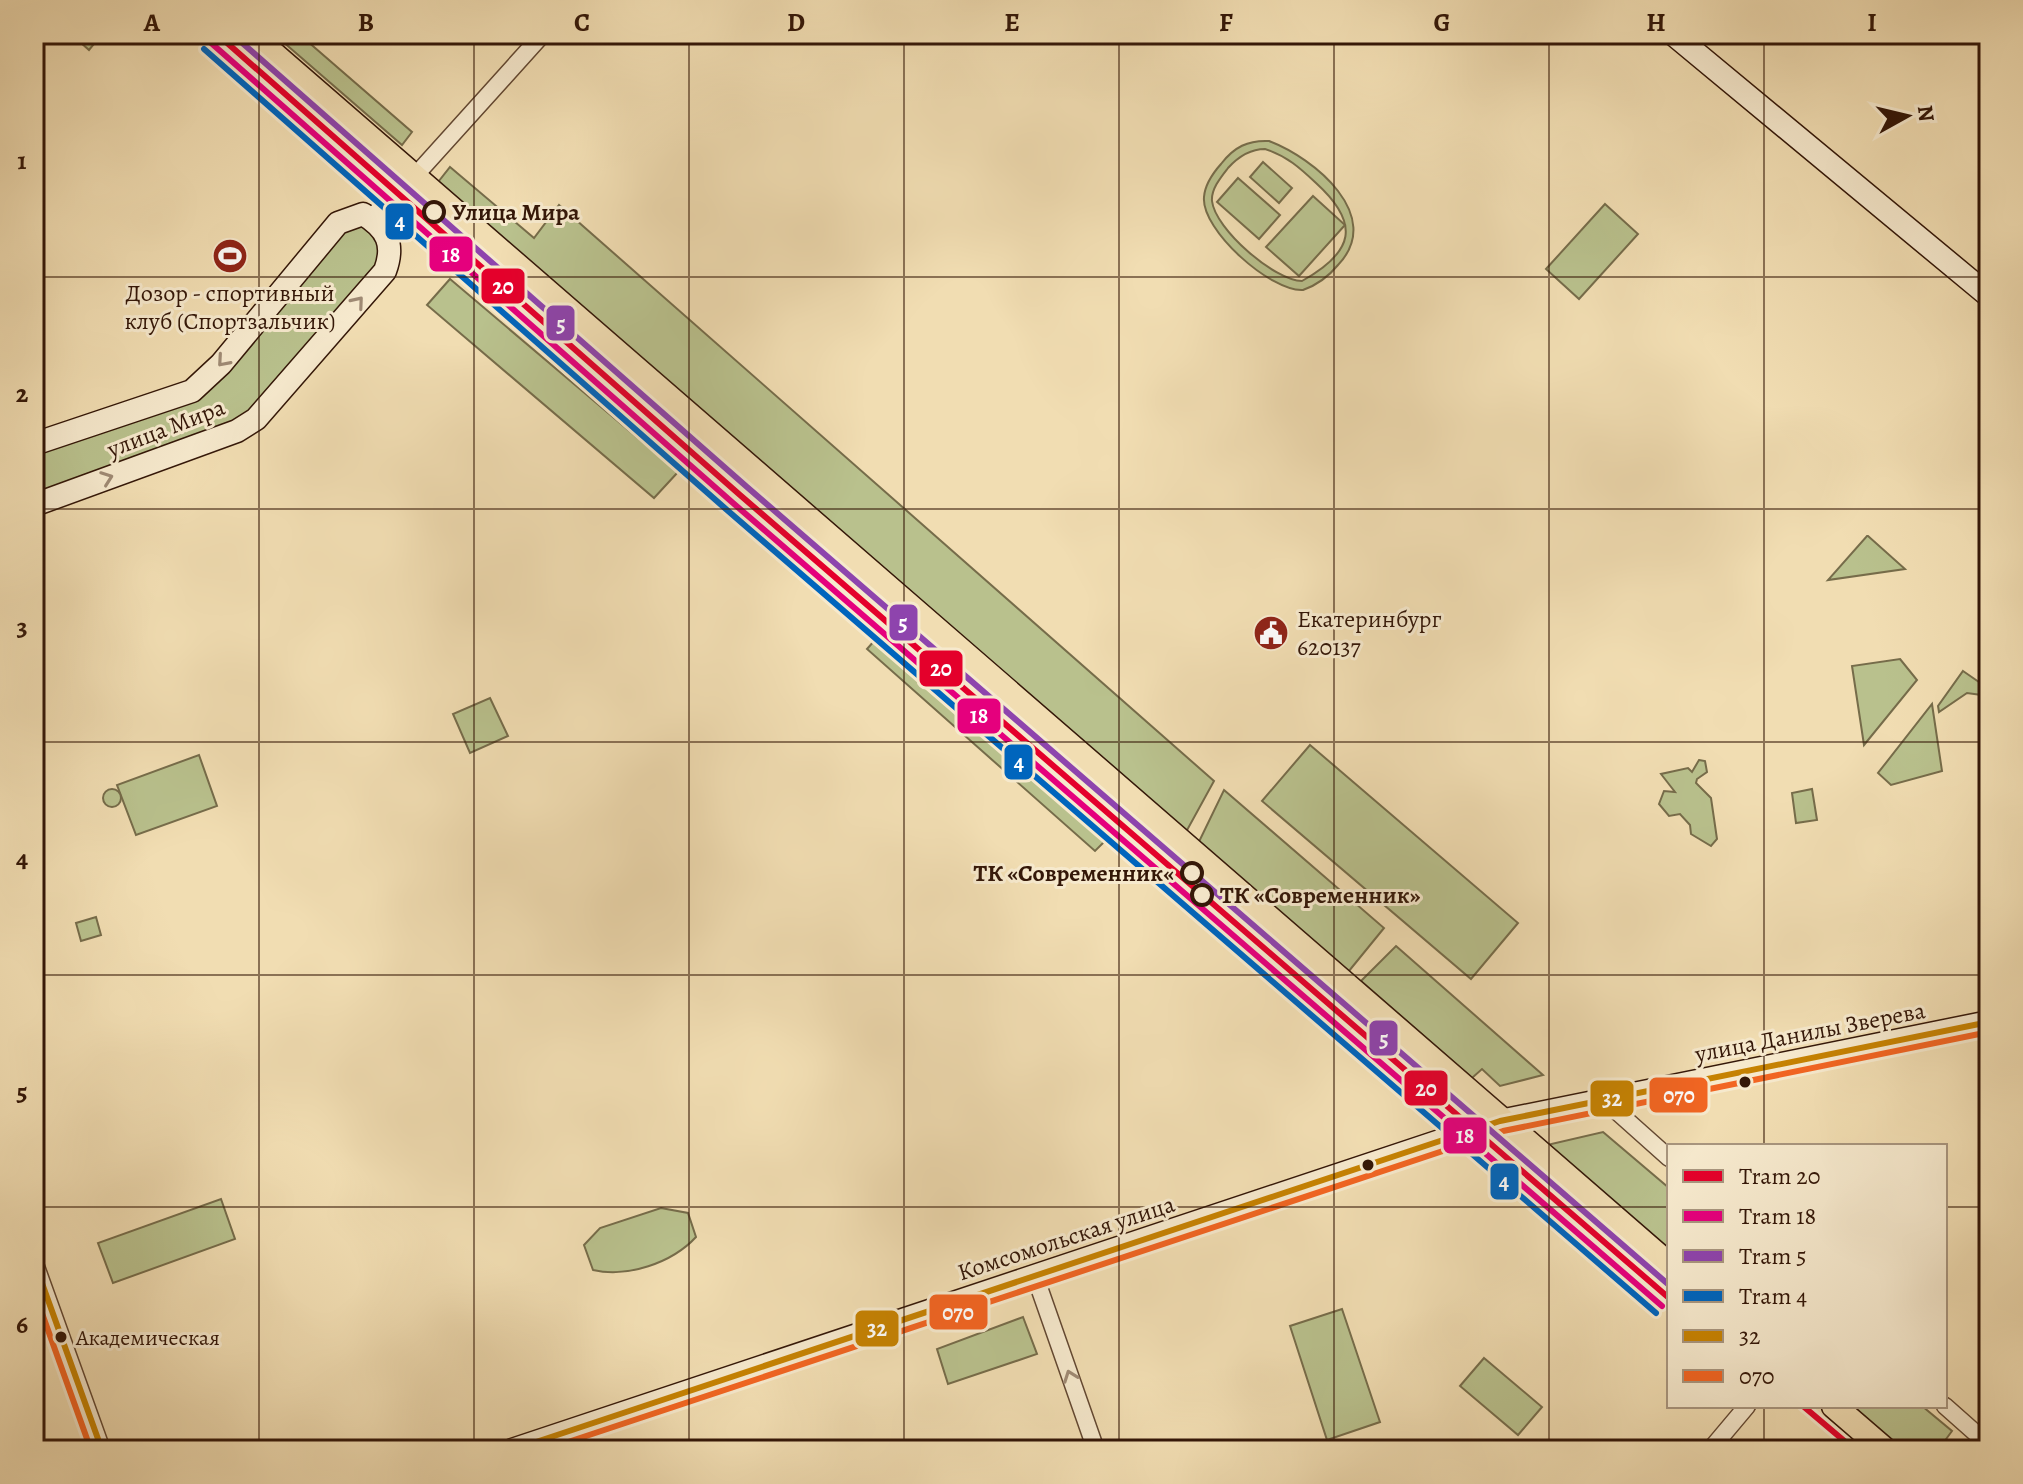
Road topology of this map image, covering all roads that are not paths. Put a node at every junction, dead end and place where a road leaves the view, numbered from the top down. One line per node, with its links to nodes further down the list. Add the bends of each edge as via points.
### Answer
1 (250, 34): 4 (main road)
2 (543, 34): 4 (street)
3 (1673, 34): 6 (main road)
4 (414, 177): 5 (main road); 11 (main road)
5 (373, 220): 7 (main road, улица Мира, one-way to 7, via 363,214 338,223 221,364 192,391); 8 (main road, улица Мира, one-way to 5, via 237,431 256,419 385,271 391,245)
6 (1989, 296)
7 (34, 444)
8 (34, 505)
9 (1989, 1022): 10 (main road, улица Данилы Зверева)
10 (1604, 1100): 11 (main road, улица Данилы Зверева); 12 (street)
11 (1500, 1121): 14 (main road); 15 (main road, Комсомольская улица)
12 (1667, 1156)
13 (34, 1261): 20 (street)
14 (1667, 1263)
15 (1035, 1276): 21 (main road, Комсомольская улица); 22 (street, one-way to 15)
16 (1745, 1408): 23 (street)
17 (1836, 1408): 24 (main road)
18 (1947, 1408): 19 (street)
19 (1989, 1445)
20 (102, 1450)
21 (512, 1450)
22 (1096, 1450)
23 (1710, 1450)
24 (1885, 1450)

